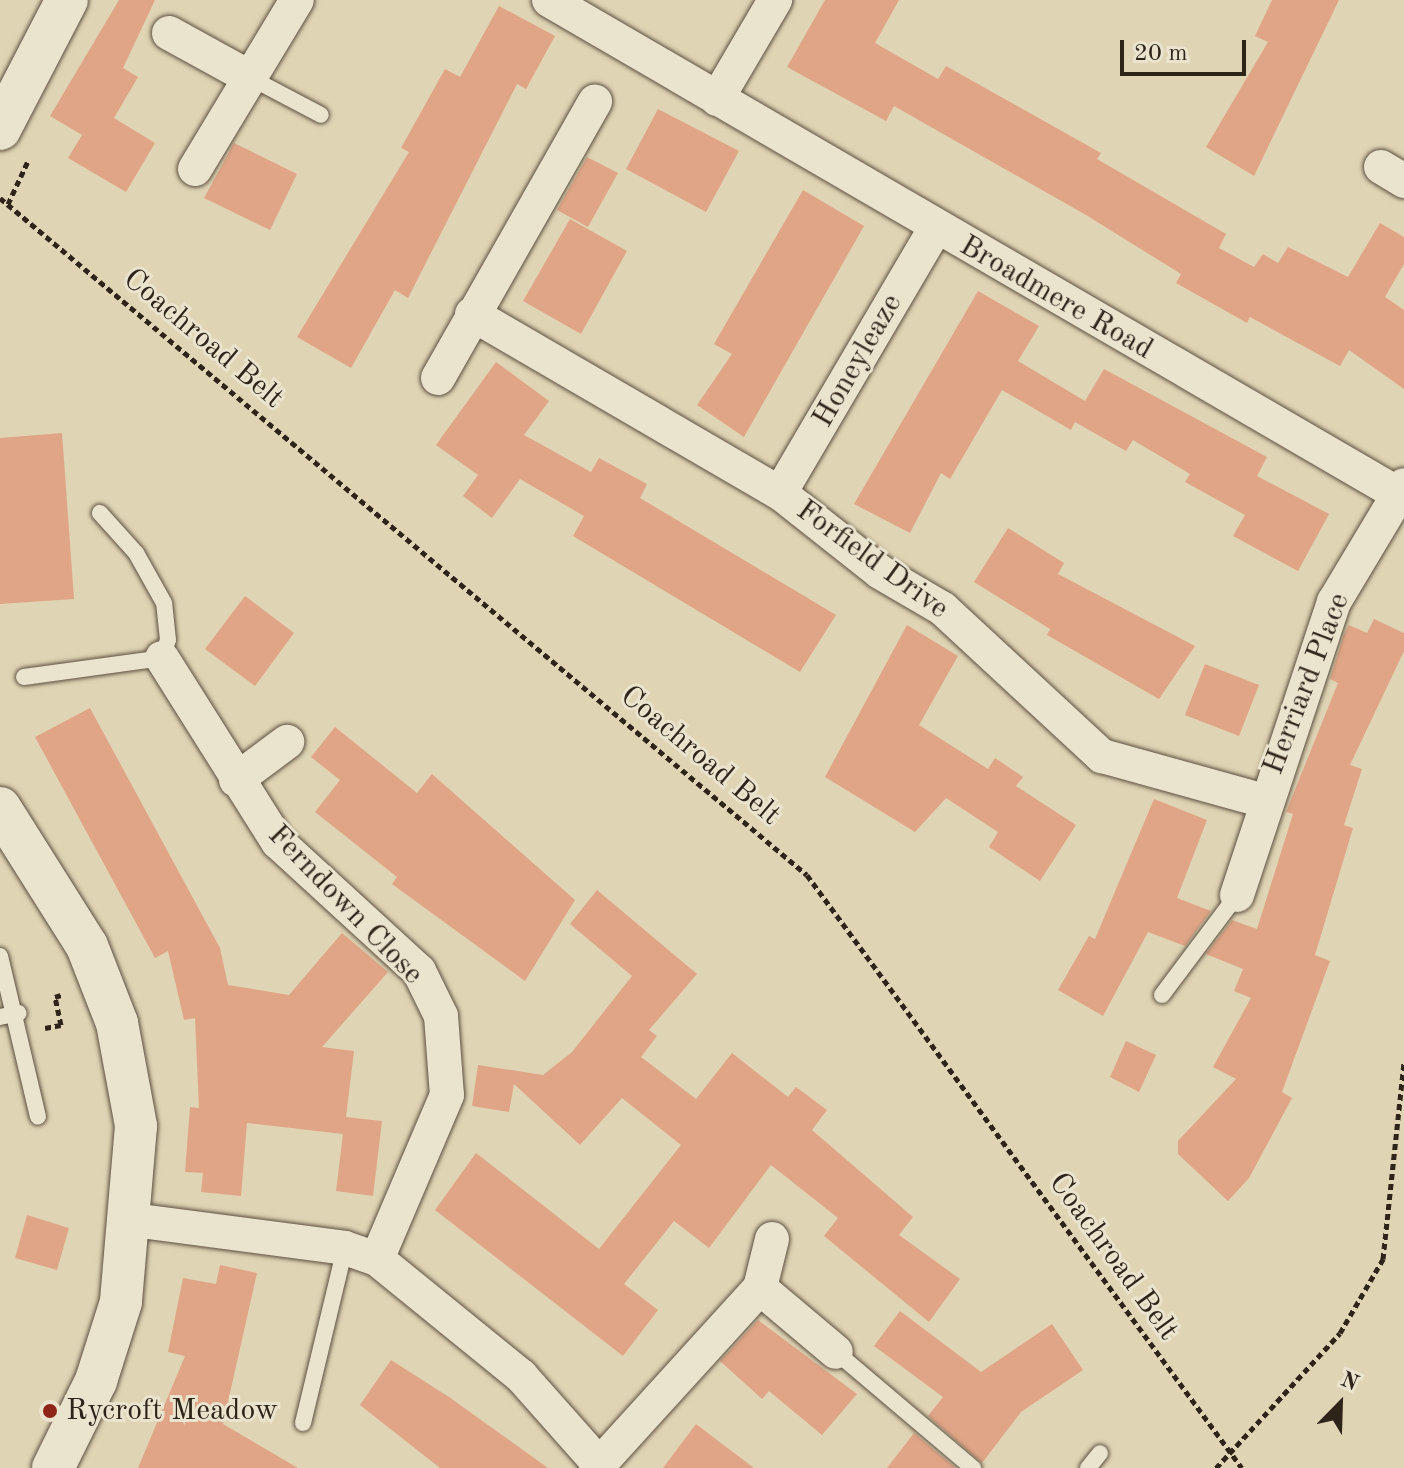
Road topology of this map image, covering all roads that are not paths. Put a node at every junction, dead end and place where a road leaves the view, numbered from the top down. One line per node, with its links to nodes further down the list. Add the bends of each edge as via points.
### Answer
1 (67, 0): 10 (street)
2 (297, 0): 6 (street)
3 (549, 0): 7 (street, Broadmere Road)
4 (775, 0): 7 (street)
5 (169, 33): 6 (street)
6 (249, 77): 9 (lane); 11 (street)
7 (717, 99): 12 (street, Broadmere Road)
8 (595, 102): 13 (street)
9 (321, 115)
10 (0, 129)
11 (195, 169)
12 (935, 229): 15 (street, Broadmere Road); 16 (street, Honeyleaze)
13 (472, 314): 14 (street); 16 (street, Forfield Drive)
14 (438, 378)
15 (1401, 489): 22 (street, Herriard Place, via 1334,602)
16 (780, 493): 22 (street, Forfield Drive, via 880,572 943,609 1102,756)
17 (100, 513): 18 (lane, via 136,553 164,603 168,640)
18 (162, 658): 19 (lane); 21 (street, Ferndown Close)
19 (24, 677)
20 (287, 742): 21 (street)
21 (236, 780): 32 (street, Ferndown Close, via 278,842 419,971 441,1016 447,1095)
22 (1264, 801): 24 (street, Herriard Place)
23 (0, 808): 30 (street, via 62,899 102,982 130,1074)
24 (1237, 895): 26 (lane)
25 (0, 956): 27 (lane)
26 (1162, 995)
27 (19, 1013): 28 (lane); 29 (lane)
28 (0, 1017)
29 (38, 1117)
30 (133, 1220): 32 (street); 38 (street, via 110,1347)
31 (772, 1239): 33 (street)
32 (361, 1254): 35 (lane); 37 (street, via 521,1376)
33 (760, 1288): 34 (street); 37 (street)
34 (836, 1352): 39 (lane)
35 (303, 1423)
36 (1100, 1453): 40 (lane)
37 (597, 1466)
38 (53, 1468)
39 (973, 1468)
40 (1088, 1468)

